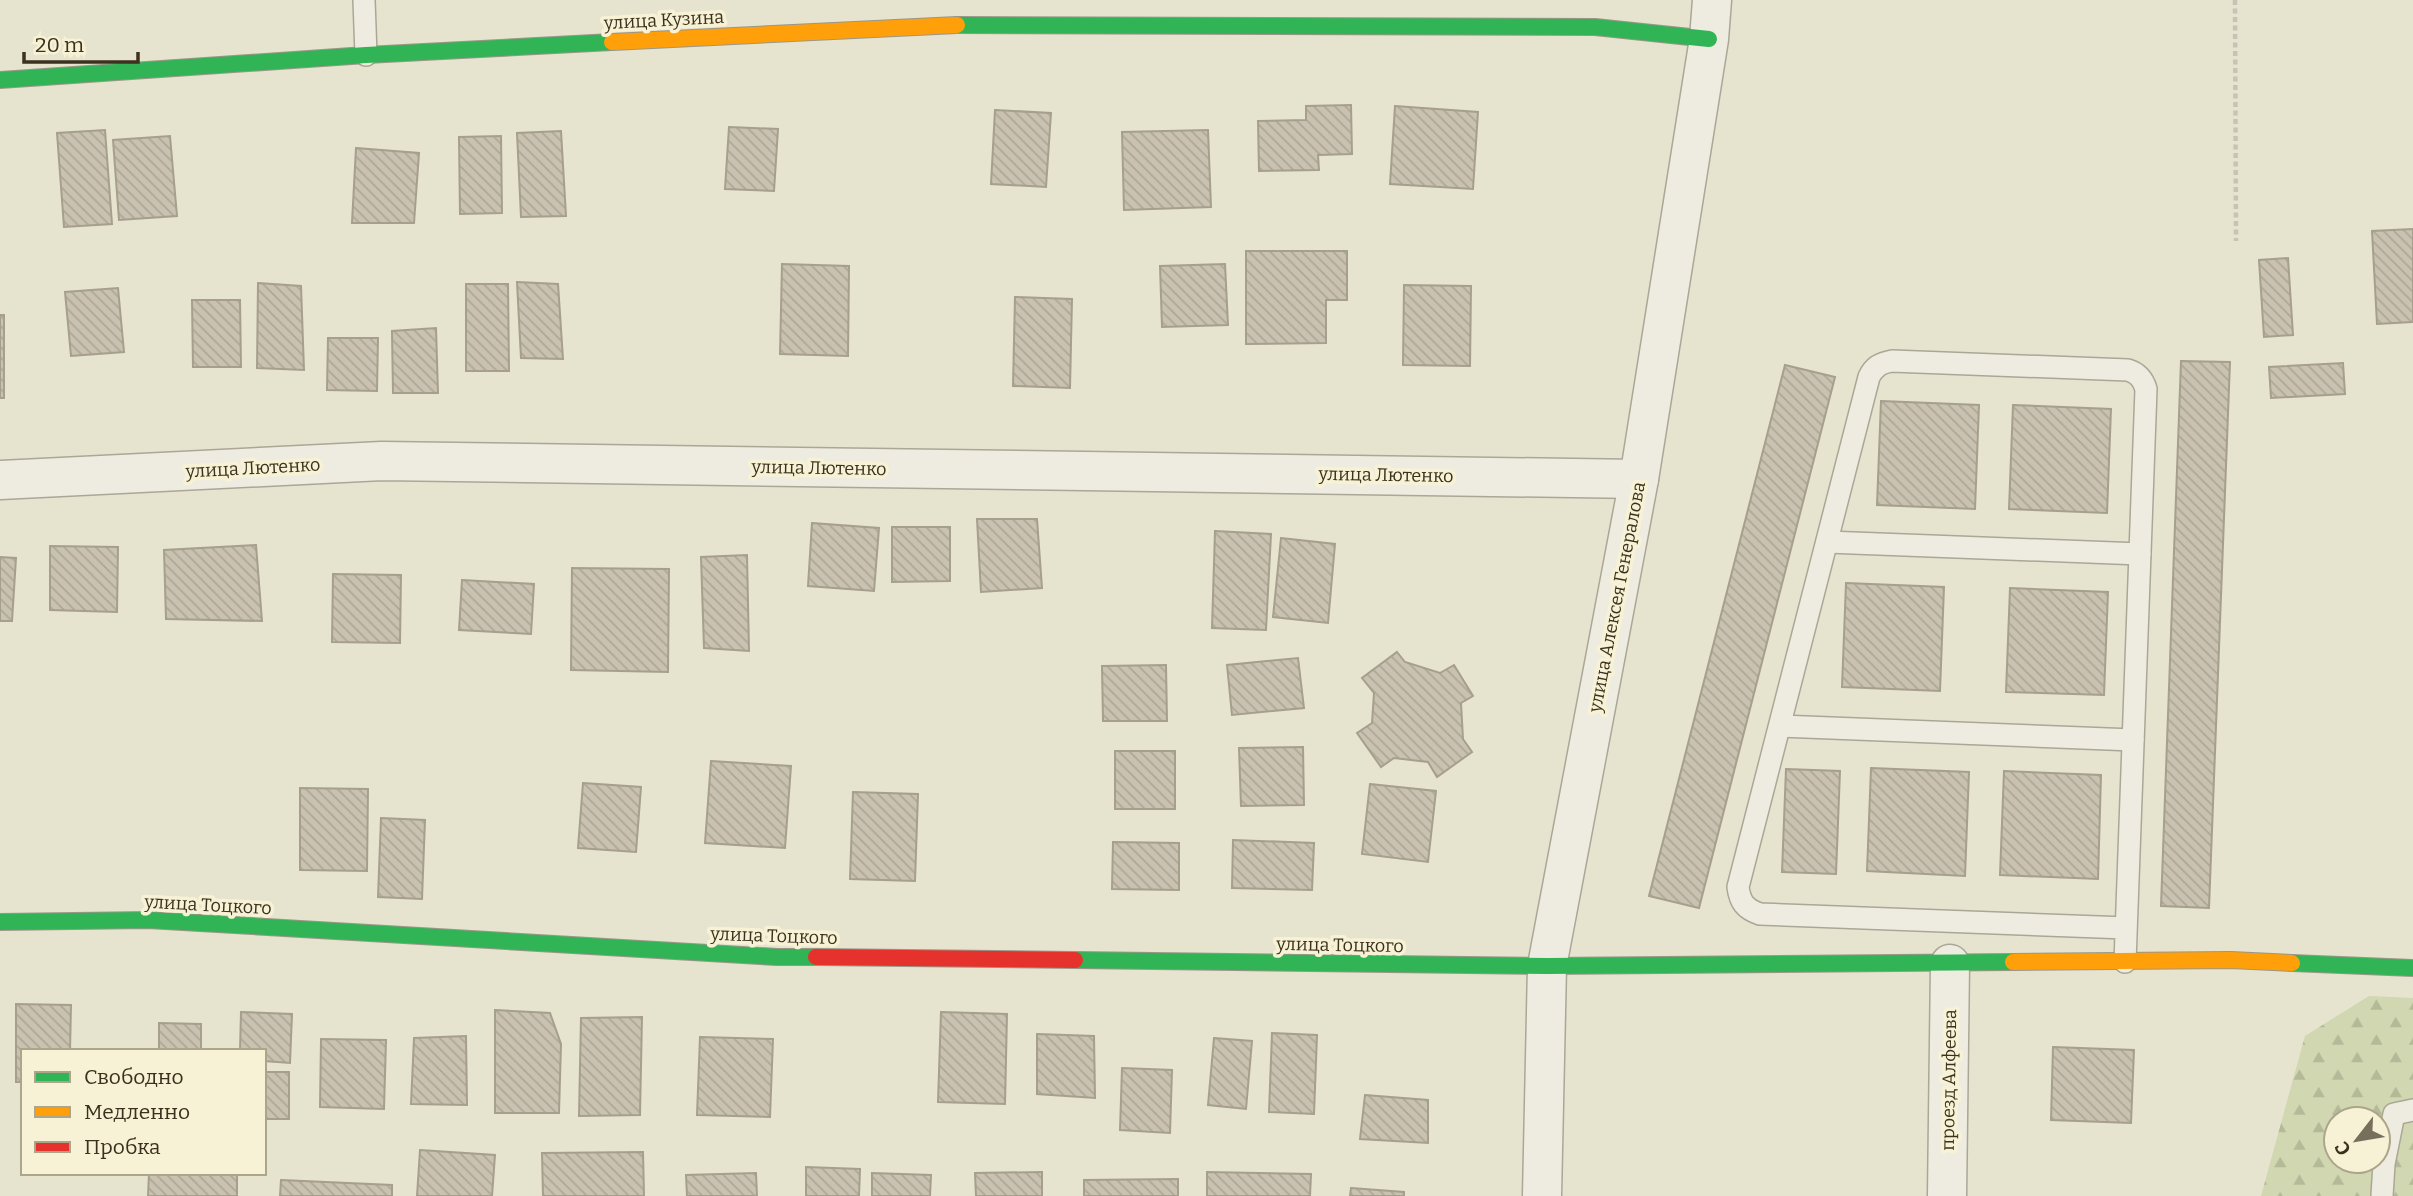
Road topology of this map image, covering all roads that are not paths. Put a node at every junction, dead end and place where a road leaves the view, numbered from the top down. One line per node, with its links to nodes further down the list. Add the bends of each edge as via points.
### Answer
1 (365, 0): 4 (lane)
2 (1712, 0): 3 (street, улица Алексея Генералова)
3 (1709, 39): 4 (street, улица Кузина, via 1595,27 936,25); 6 (street, улица Алексея Генералова)
4 (366, 55): 5 (street, улица Кузина)
5 (0, 80)
6 (1639, 479): 7 (street, улица Лютенко, via 382,461); 16 (street, улица Алексея Генералова)
7 (0, 480)
8 (1827, 542): 9 (lane); 9 (lane, via 1873,368 1892,361 1933,362 2136,372 2146,389); 10 (lane)
9 (2140, 554): 11 (lane)
10 (1780, 726): 11 (lane); 13 (lane, via 1738,887 1750,911)
11 (2133, 740): 13 (lane)
12 (0, 922): 16 (street, улица Тоцкого, via 148,920 776,957)
13 (2126, 928): 14 (lane)
14 (2125, 962): 15 (street, улица Тоцкого); 17 (street, улица Тоцкого, via 2231,960)
15 (1950, 964): 16 (street, улица Тоцкого); 20 (street, проезд Алфеева)
16 (1547, 966): 19 (street, улица Алексея Генералова)
17 (2413, 968)
18 (2413, 1110): 21 (lane, via 2394,1114)
19 (1542, 1196)
20 (1947, 1196)
21 (2382, 1196)

